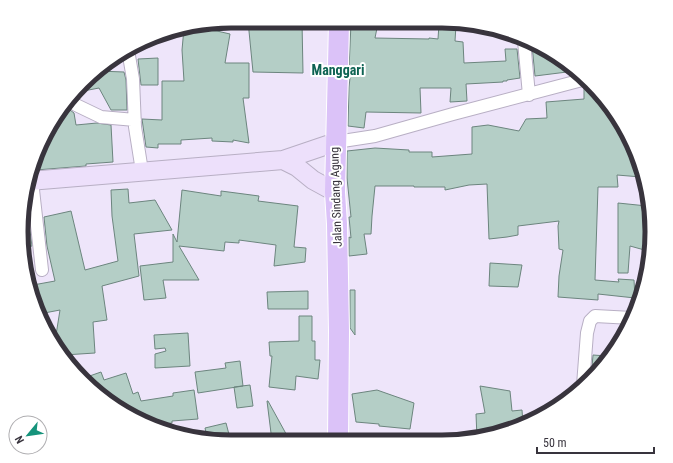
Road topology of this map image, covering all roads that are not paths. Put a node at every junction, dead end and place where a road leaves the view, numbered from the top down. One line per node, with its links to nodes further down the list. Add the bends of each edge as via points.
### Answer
1 (339, 28): 8 (main road)
2 (524, 46): 5 (street)
3 (129, 56): 7 (street)
4 (578, 81): 5 (street)
5 (529, 95): 8 (street, via 375,136)
6 (76, 105): 7 (street, via 101,117)
7 (135, 120): 10 (street)
8 (336, 142): 9 (main road, Jalan Sindang Agung); 13 (main road, Jalan Sindang Agung)
9 (283, 160): 10 (main road, Jalan Sindang Agung); 13 (main road)
10 (142, 171): 11 (main road, Jalan Sindang Agung)
11 (35, 181)
12 (32, 191): 14 (street)
13 (335, 192): 17 (main road, Jalan Sindang Agung, via 339,331)
14 (42, 270)
15 (626, 318): 16 (street, via 595,316 590,320)
16 (584, 376)
17 (338, 435)

